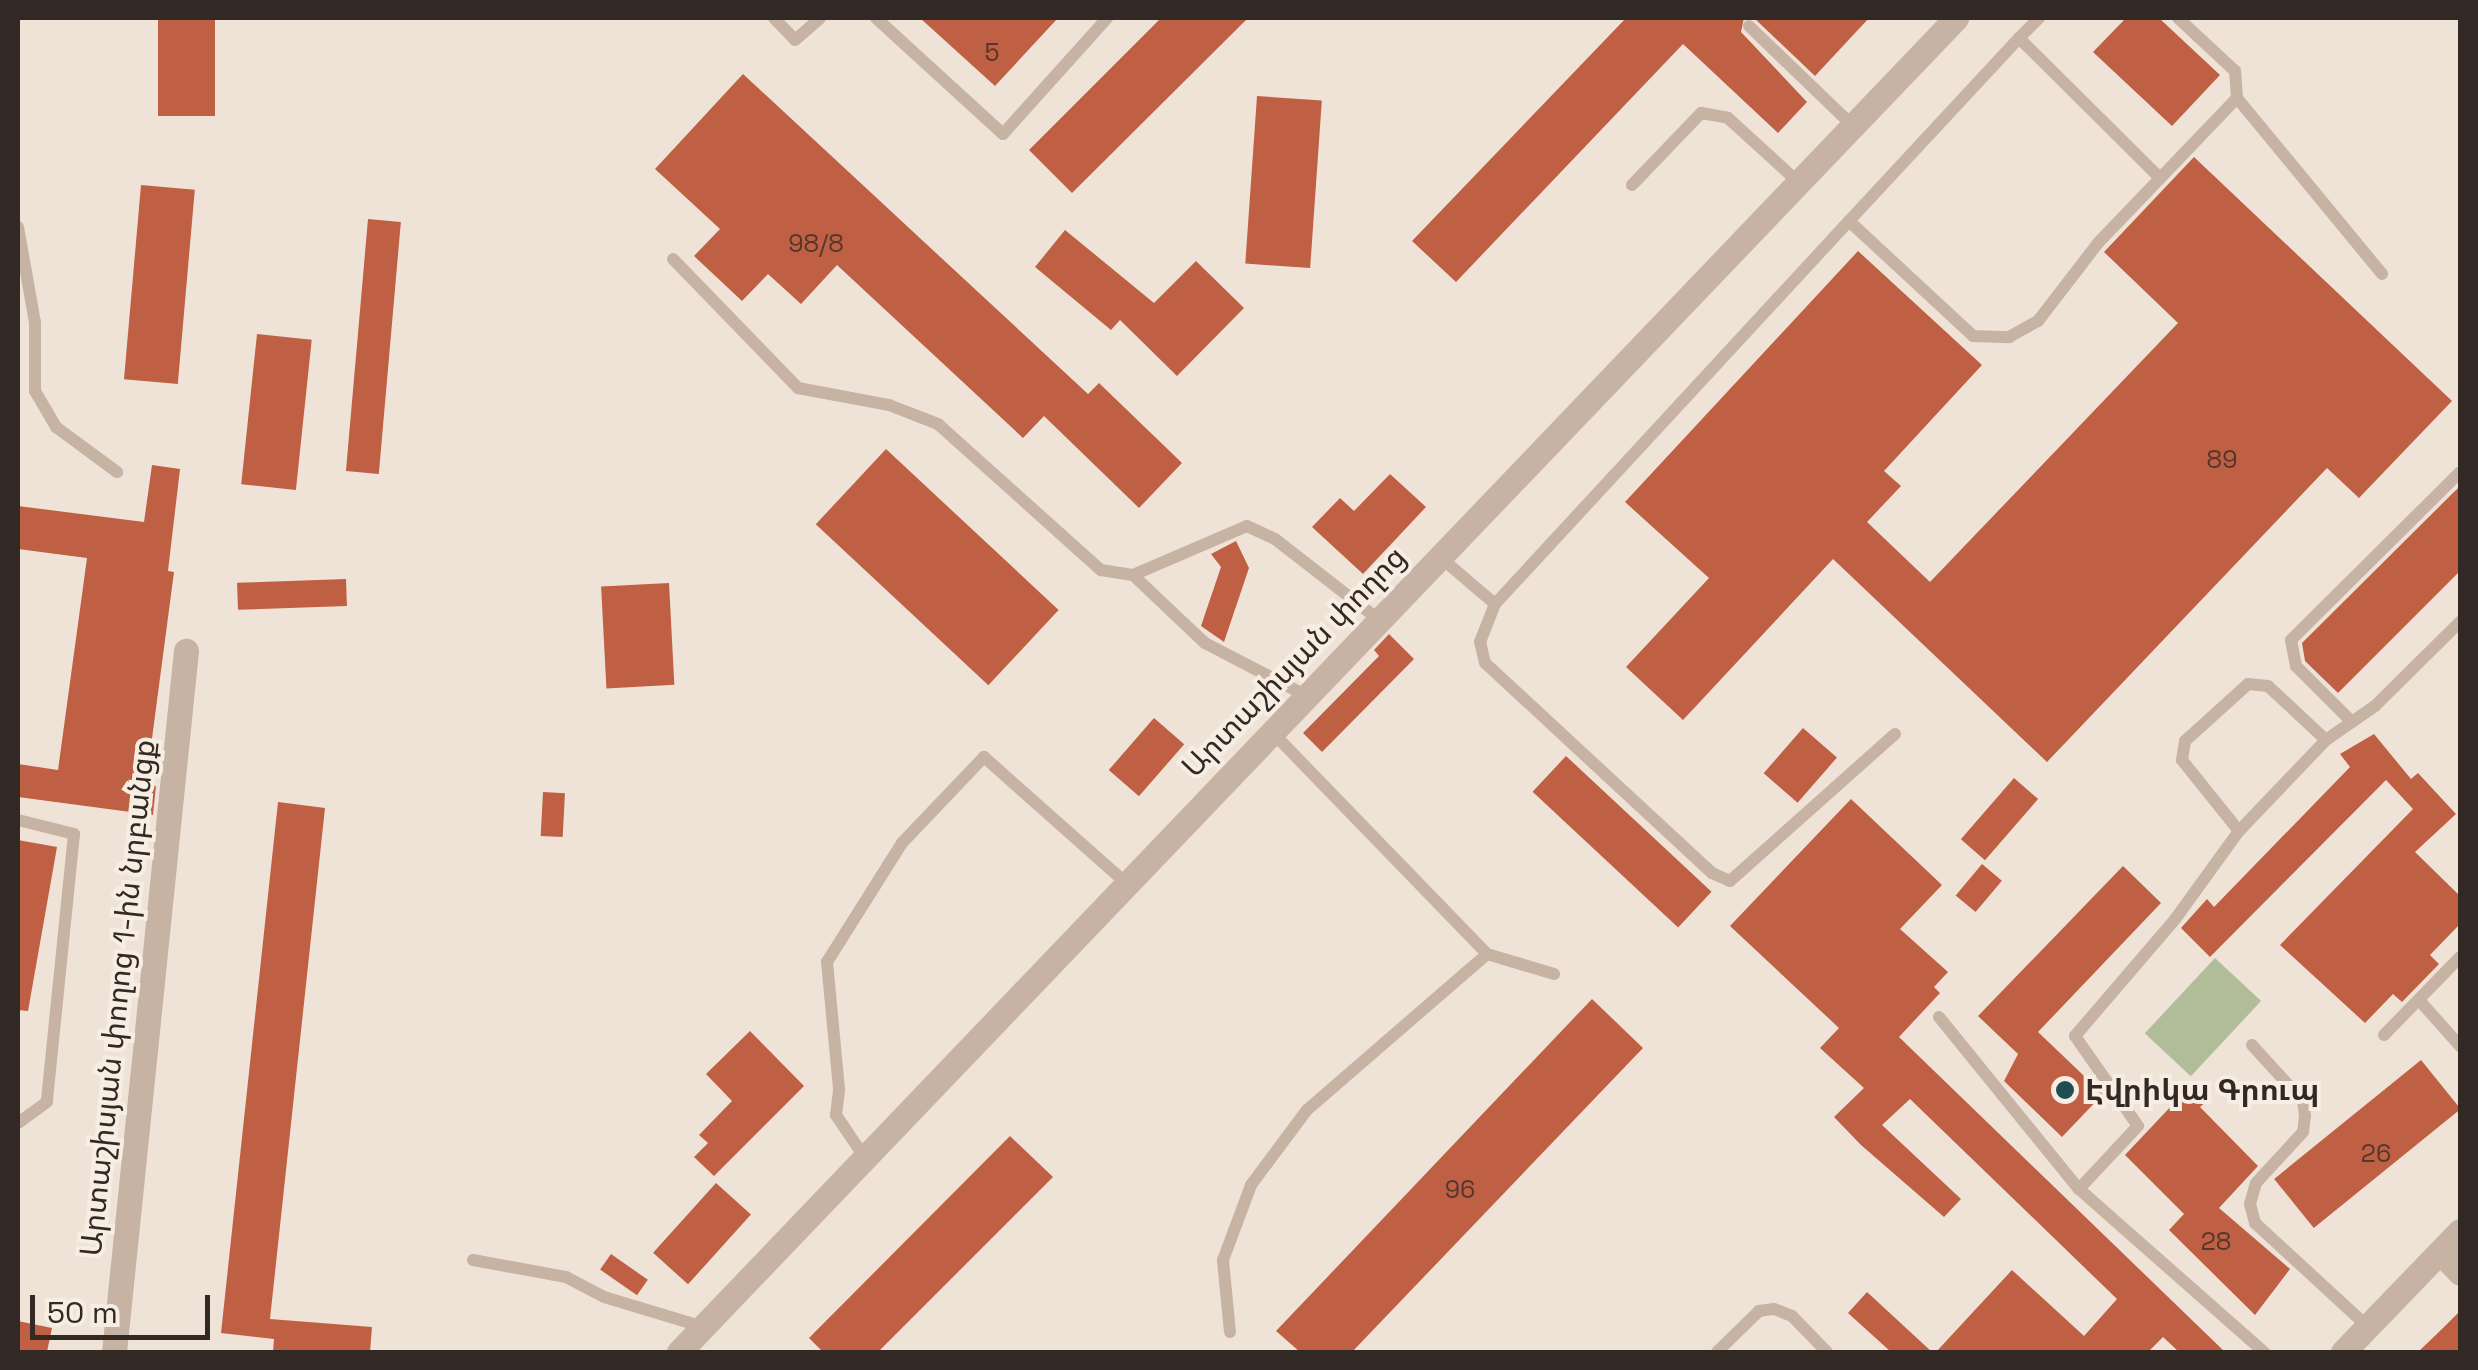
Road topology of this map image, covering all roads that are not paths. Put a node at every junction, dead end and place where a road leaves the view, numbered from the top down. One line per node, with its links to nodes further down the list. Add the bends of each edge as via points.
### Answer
1 (774, 18): 2 (lane, via 795,40)
2 (820, 18)
3 (876, 18): 4 (lane, via 1003,134)
4 (1107, 18)
5 (1956, 18): 11 (street, Արտաշիսյան փողոց)
6 (2039, 18): 9 (lane)
7 (2178, 18): 10 (lane, via 2235,71)
8 (1748, 26): 11 (lane)
9 (2019, 38): 12 (lane); 15 (lane)
10 (2237, 98): 12 (lane); 18 (lane)
11 (1852, 126): 13 (street, Արտաշիսյան փողոց)
12 (2160, 178): 15 (lane, via 2038,321 2008,337 1974,336)
13 (1798, 182): 14 (lane, via 1728,118 1701,112); 21 (street, Արտաշիսյան փողոց)
14 (1632, 185)
15 (1849, 221): 23 (lane)
16 (18, 226): 19 (lane, via 35,322 40,403 56,426)
17 (673, 259): 22 (lane, via 798,388 889,405 938,424 1101,570)
18 (2382, 274)
19 (118, 472)
20 (2460, 472): 28 (lane, via 2291,640 2296,666)
21 (1440, 557): 23 (lane); 24 (street, Արտաշիսյան փողոց)
22 (1133, 575): 24 (lane, via 1247,526 1275,539); 27 (lane, via 1206,643)
23 (1495, 604): 30 (lane, via 1480,642 1485,664 1712,872 1730,881)
24 (1380, 620): 27 (street, Արտաշիսյան փողոց)
25 (2460, 622): 28 (lane)
26 (186, 650): 53 (street, Արտաշիսյան փողոց 1-ին նրբանցք)
27 (1307, 696): 29 (street, Արտաշիսյան փողոց)
28 (2352, 722): 31 (lane)
29 (1272, 732): 34 (street, Արտաշիսյան փողոց); 35 (lane)
30 (1895, 734)
31 (2326, 740): 33 (lane); 33 (lane, via 2268,686 2248,684 2185,741 2182,760)
32 (18, 820): 43 (lane, via 74,834 46,1102)
33 (2239, 831): 45 (lane, via 2176,918 2075,1036 2138,1126)
34 (1127, 884): 44 (street, Արտաշիսյան փողոց); 44 (lane, via 984,756 860,901 827,962 836,1116)
35 (1487, 954): 37 (lane); 52 (lane, via 1307,1110 1251,1185 1223,1260)
36 (2460, 957): 38 (lane)
37 (1554, 974)
38 (2419, 1000): 40 (lane); 42 (lane)
39 (1939, 1017): 45 (lane)
40 (2384, 1035)
41 (2252, 1045): 51 (lane, via 2302,1101 2305,1116 2302,1132 2256,1183 2250,1204 2255,1224)
42 (2460, 1046)
43 (18, 1122)
44 (865, 1158): 50 (street, Արտաշիսյան փողոց)
45 (2080, 1189): 57 (lane)
46 (2460, 1231): 47 (street)
47 (2440, 1252): 49 (street); 51 (street)
48 (473, 1260): 50 (lane, via 566,1277 604,1297)
49 (2460, 1274)
50 (704, 1326): 54 (street, Արտաշիսյան փողոց)
51 (2368, 1326): 58 (street)
52 (1230, 1332)
53 (114, 1352)
54 (680, 1352)
55 (1716, 1352): 56 (lane, via 1759,1311 1774,1309 1792,1316)
56 (1827, 1352)
57 (2264, 1352)
58 (2343, 1352)

